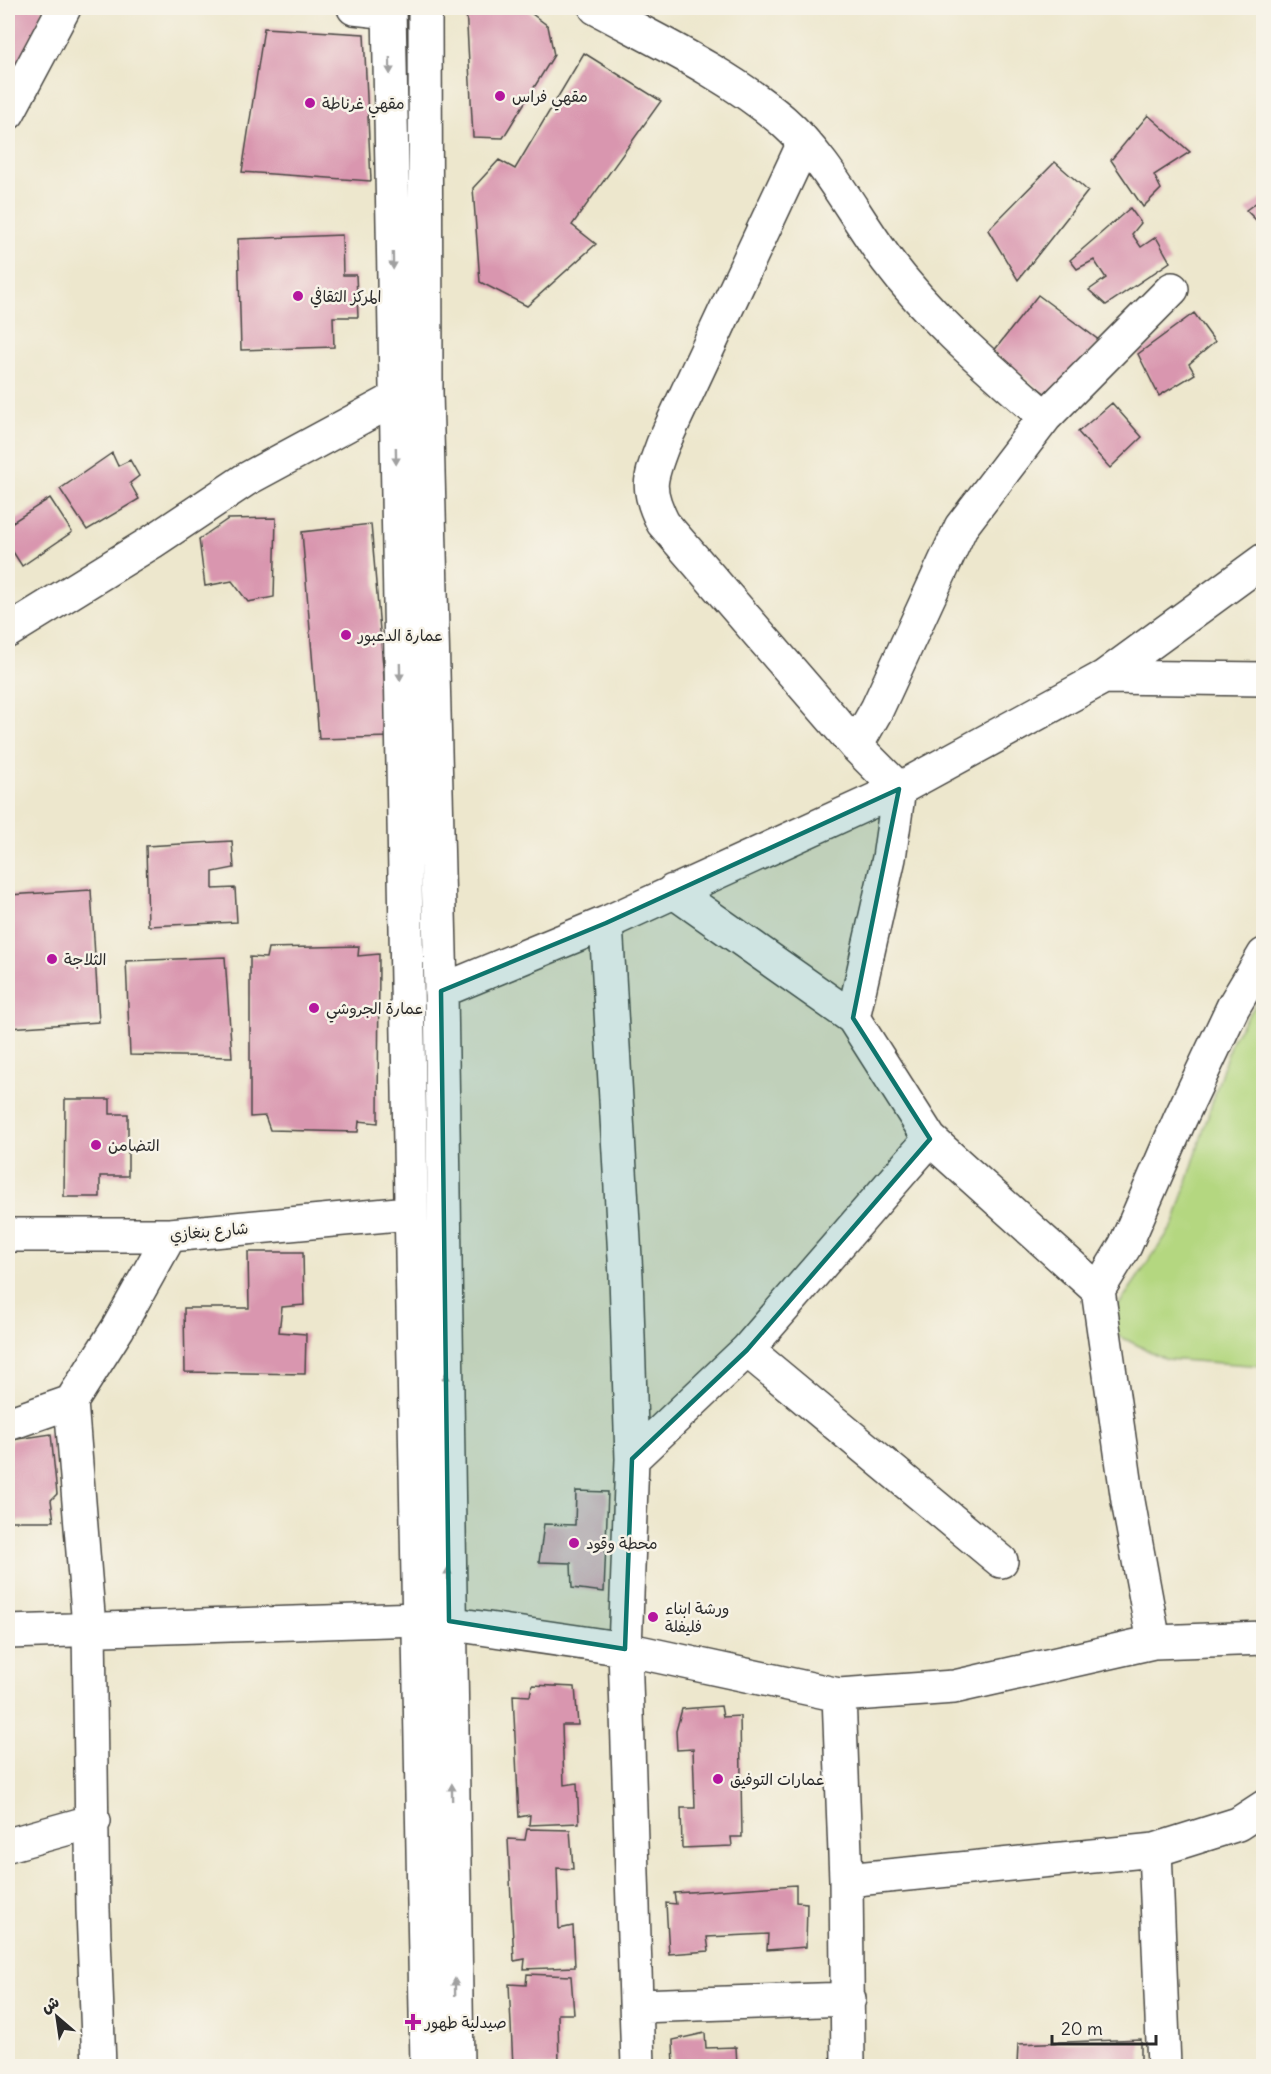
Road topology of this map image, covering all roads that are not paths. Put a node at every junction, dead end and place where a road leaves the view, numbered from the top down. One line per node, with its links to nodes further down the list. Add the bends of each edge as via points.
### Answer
1 (64, 8): 6 (main road)
2 (354, 8): 5 (main road)
3 (425, 8): 9 (main road)
4 (596, 8): 7 (main road, via 719,76 783,122)
5 (389, 10): 9 (main road, one-way to 9)
6 (8, 112)
7 (804, 143): 10 (main road, via 887,260 934,318); 15 (main road, via 663,444 650,480 654,504 663,522)
8 (1172, 289): 10 (main road)
9 (411, 396): 12 (main road, via 245,480); 20 (main road); 23 (main road, one-way to 23)
10 (1045, 417): 15 (main road, via 961,527 878,709)
11 (1263, 560): 13 (main road)
12 (8, 631)
13 (1104, 677): 14 (main road); 16 (main road)
14 (1263, 679)
15 (856, 746): 16 (main road)
16 (899, 789): 17 (main road); 21 (main road, via 889,858)
17 (673, 891): 18 (main road); 21 (main road)
18 (606, 923): 20 (main road); 30 (main road)
19 (1263, 955): 26 (main road, via 1233,1007 1125,1246)
20 (441, 991): 32 (main road, one-way to 20)
21 (853, 1018): 22 (main road)
22 (930, 1139): 26 (main road); 27 (main road)
23 (409, 1213): 25 (main road, شارع بنغازي); 32 (main road)
24 (8, 1235): 25 (main road, شارع بنغازي)
25 (170, 1235): 28 (main road)
26 (1098, 1290): 36 (main road, via 1128,1501)
27 (747, 1350): 30 (main road); 31 (main road)
28 (71, 1402): 29 (main road); 33 (main road)
29 (8, 1424)
30 (632, 1460): 37 (main road)
31 (1001, 1562)
32 (434, 1620): 33 (main road); 37 (main road); 47 (main road); 48 (main road, one-way to 32)
33 (90, 1627): 34 (main road); 40 (main road)
34 (8, 1632)
35 (1263, 1638): 36 (main road)
36 (1154, 1642): 38 (main road, via 954,1687)
37 (626, 1649): 38 (main road); 45 (main road)
38 (838, 1695): 43 (main road)
39 (1263, 1807): 42 (main road, via 1238,1824)
40 (94, 1821): 41 (main road); 46 (main road)
41 (8, 1845)
42 (1155, 1850): 43 (main road); 51 (main road)
43 (846, 1880): 44 (main road)
44 (849, 1999): 45 (main road); 50 (main road)
45 (638, 2006): 49 (main road)
46 (99, 2067)
47 (427, 2067)
48 (457, 2067)
49 (638, 2067)
50 (849, 2067)
51 (1164, 2067)

